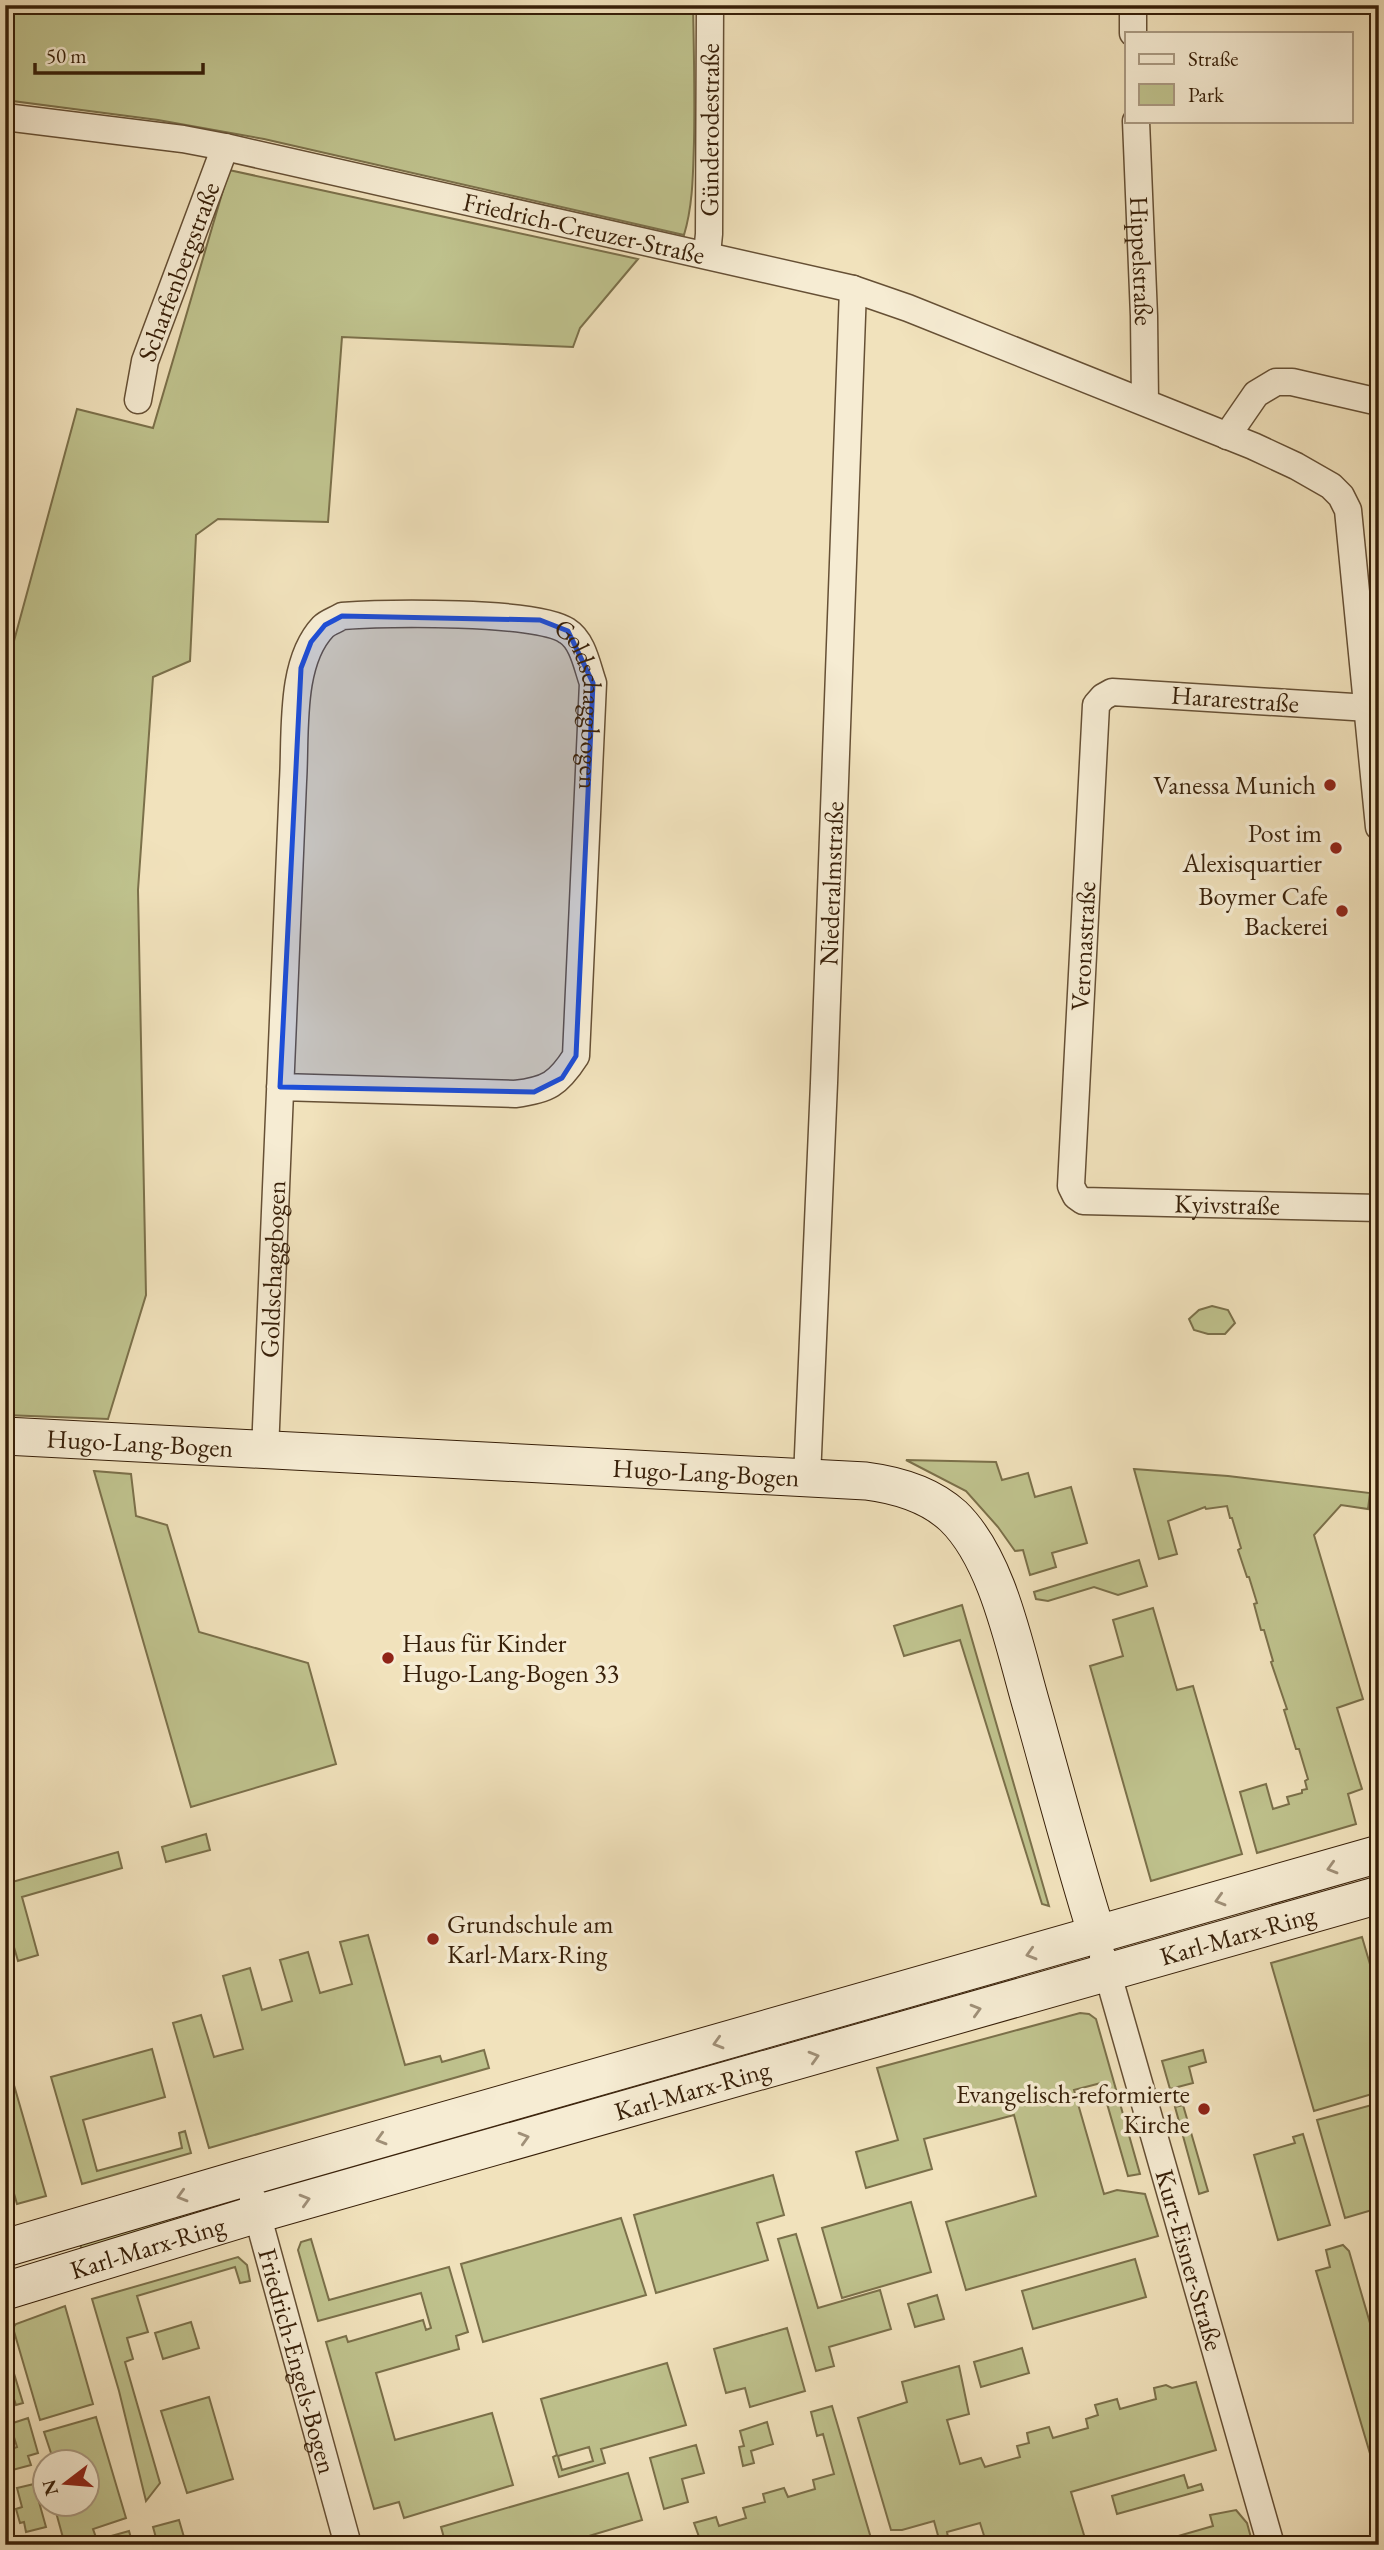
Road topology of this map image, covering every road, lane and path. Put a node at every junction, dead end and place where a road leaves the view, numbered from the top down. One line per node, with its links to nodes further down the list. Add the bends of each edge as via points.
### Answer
1 (710, 5): 7 (street, Günderodestraße)
2 (1133, 5): 3 (street)
3 (1133, 32)
4 (5, 117): 6 (street, Friedrich-Creuzer-Straße)
5 (1136, 122): 10 (street, Hippelstraße)
6 (225, 147): 7 (street, Friedrich-Creuzer-Straße); 9 (street, Scharfenbergstraße, via 145,361)
7 (707, 254): 8 (street, Friedrich-Creuzer-Straße)
8 (853, 289): 10 (street, Friedrich-Creuzer-Straße); 21 (street, Niederalmstraße)
9 (138, 400)
10 (1145, 402): 12 (street, Friedrich-Creuzer-Straße)
11 (1379, 402): 12 (street, via 1276,382 1256,394)
12 (1227, 436): 14 (street, Friedrich-Creuzer-Straße, via 1296,466 1341,496 1348,510)
13 (1103, 697): 14 (street, Hararestraße, via 1112,692); 17 (street, Veronastraße, via 1096,705 1088,841 1071,1186)
14 (1369, 708): 15 (street, Friedrich-Creuzer-Straße)
15 (1379, 827)
16 (280, 1087): 16 (street, Goldschaggbogen, via 295,735 301,668 312,642 325,625 362,615 540,620 568,631 580,647 593,683 576,1056 562,1078 515,1094); 20 (street, Goldschaggbogen)
17 (1076, 1196): 18 (street, Kyivstraße, via 1083,1201)
18 (1379, 1208)
19 (5, 1436): 20 (main road, Hugo-Lang-Bogen)
20 (265, 1451): 21 (main road, Hugo-Lang-Bogen)
21 (807, 1478): 24 (main road, Hugo-Lang-Bogen, via 866,1481 909,1490 940,1506 973,1542 996,1585)
22 (1379, 1854): 24 (main road, Karl-Marx-Ring, one-way to 24)
23 (1379, 1895): 25 (main road, Karl-Marx-Ring)
24 (1097, 1935): 25 (street, Kurt-Eisner-Straße); 26 (main road, Karl-Marx-Ring, one-way to 26)
25 (1107, 1973): 27 (main road, Karl-Marx-Ring, one-way to 25); 31 (street, Kurt-Eisner-Straße)
26 (247, 2177): 27 (street, Friedrich-Engels-Bogen); 28 (main road, Karl-Marx-Ring, one-way to 28)
27 (257, 2214): 29 (main road, Karl-Marx-Ring); 30 (street, Friedrich-Engels-Bogen)
28 (5, 2248)
29 (5, 2291)
30 (348, 2545)
31 (1271, 2545)

